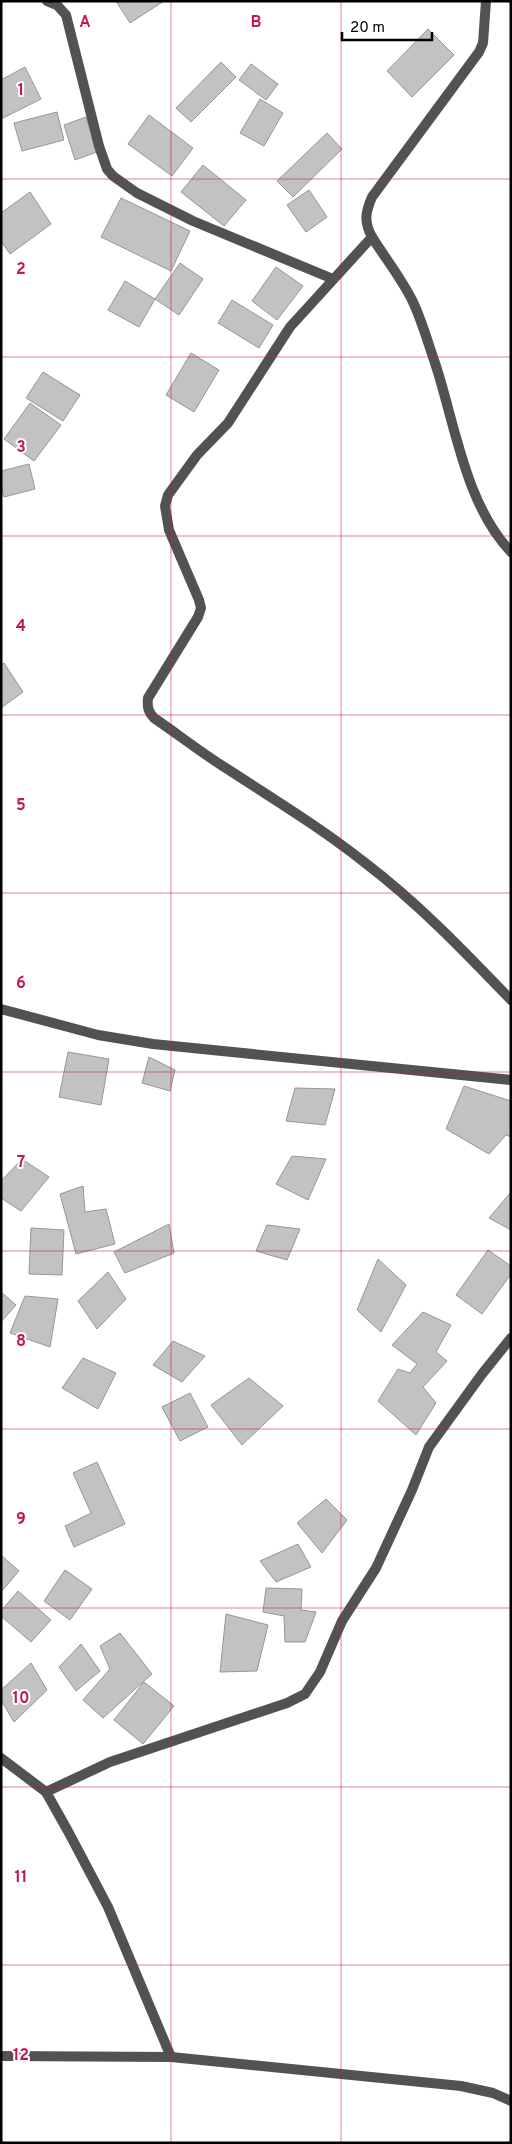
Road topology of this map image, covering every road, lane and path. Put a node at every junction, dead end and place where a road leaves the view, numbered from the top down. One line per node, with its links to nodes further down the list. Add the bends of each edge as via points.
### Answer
1 (48, 1): 4 (street, via 66,15 99,146 107,169 114,176 137,193 193,221)
2 (486, 1): 3 (street, via 483,43 479,52 372,197 365,218)
3 (372, 237): 4 (street); 5 (street, via 412,301 435,362 478,502)
4 (333, 279): 6 (street, via 290,327 228,423 197,455 168,495 165,506 169,530 201,608 148,698 148,709 154,718 320,828 366,863 424,912)
5 (511, 552)
6 (511, 1000)
7 (1, 1010): 8 (street, via 98,1035 153,1044)
8 (511, 1080)
9 (511, 1338): 11 (street, via 429,1448 376,1568 342,1622 320,1672 305,1694 287,1703 110,1762)
10 (1, 1758): 11 (street)
11 (46, 1792): 13 (street, via 108,1907)
12 (1, 2056): 13 (street)
13 (171, 2057): 14 (street, via 461,2086)
14 (511, 2101)

